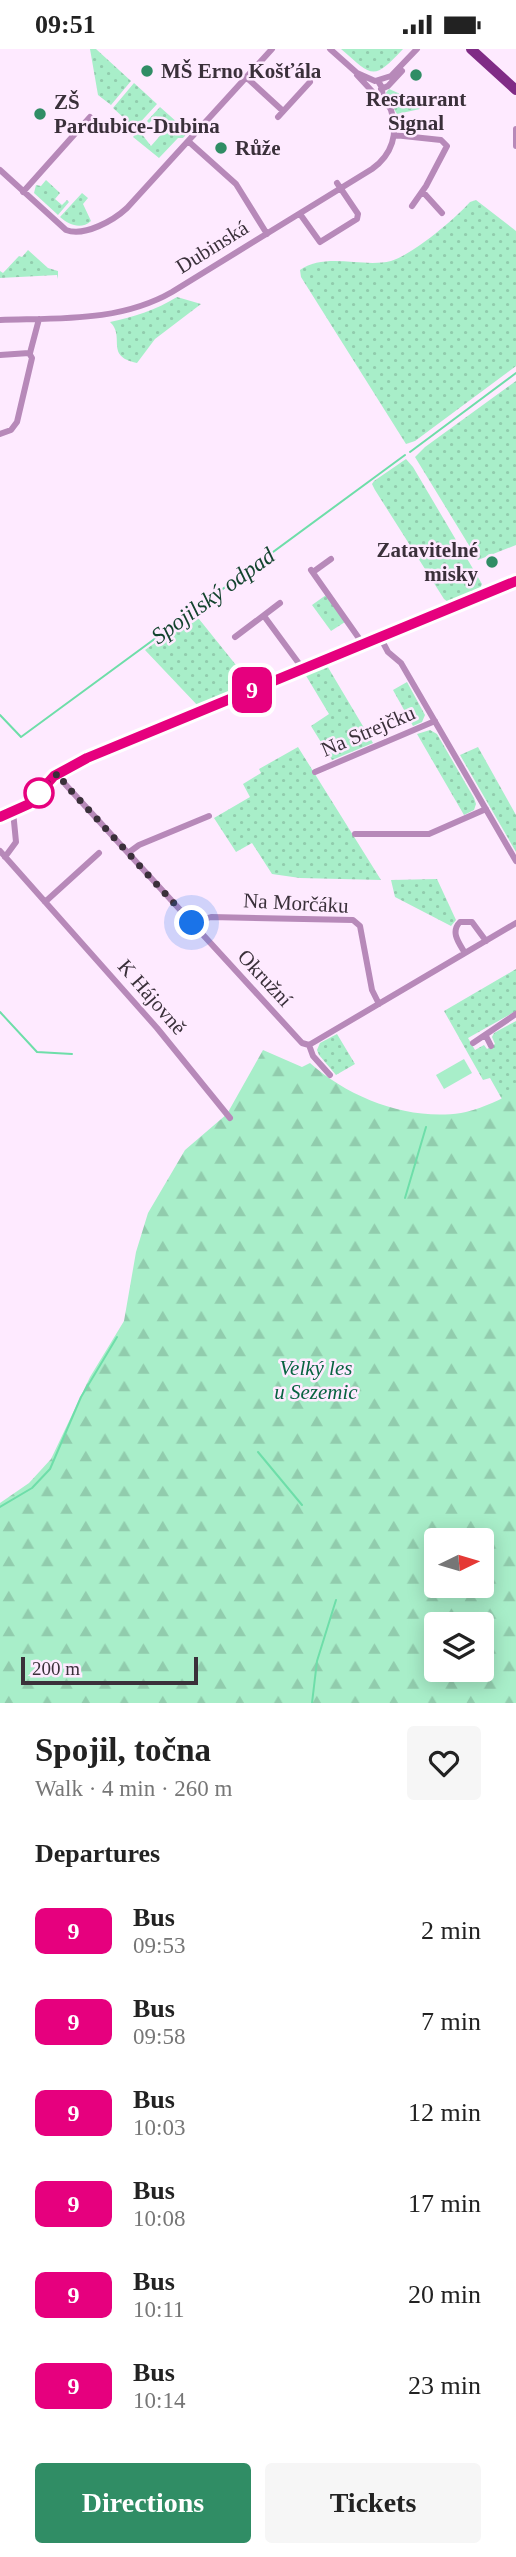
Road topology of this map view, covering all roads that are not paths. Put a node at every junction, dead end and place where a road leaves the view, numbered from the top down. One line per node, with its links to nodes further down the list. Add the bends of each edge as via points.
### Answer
1 (272, 49): 6 (street)
2 (330, 49): 5 (street)
3 (420, 49): 7 (street, via 395,73); 10 (street, via 391,84)
4 (473, 51): 11 (main road)
5 (343, 61): 7 (street, via 365,78); 9 (street)
6 (246, 77): 13 (street); 19 (street)
7 (378, 81): 10 (street)
8 (310, 82): 13 (street)
9 (370, 88): 10 (street); 12 (street)
10 (380, 89): 12 (street); 16 (street)
11 (516, 90)
12 (379, 99): 16 (street)
13 (283, 111): 15 (street)
14 (90, 117): 23 (street)
15 (278, 117)
16 (393, 120): 18 (street)
17 (516, 129): 20 (street)
18 (394, 135): 22 (street, Dubinská, via 381,162); 24 (street, via 441,140 446,145)
19 (188, 141): 23 (street, via 125,210 82,231 66,230); 28 (street, via 236,184)
20 (516, 146)
21 (0, 170): 23 (street)
22 (340, 186): 27 (street, Dubinská); 27 (street, via 358,219 318,242)
23 (23, 192)
24 (423, 192): 25 (street); 26 (street)
25 (412, 206)
26 (442, 213)
27 (300, 214): 28 (street, Dubinská)
28 (267, 234): 29 (street, Dubinská, via 143,307 111,315)
29 (39, 319): 30 (street, Dubinská); 31 (street)
30 (0, 320)
31 (30, 353): 32 (street); 33 (street, via 18,422)
32 (0, 355)
33 (0, 434)
34 (331, 559): 40 (street, via 312,571)
35 (516, 581): 39 (street)
36 (280, 603): 37 (street)
37 (264, 616): 38 (street); 41 (street)
38 (236, 637)
39 (380, 637): 40 (street); 42 (street)
40 (363, 644): 41 (street)
41 (303, 669): 44 (street)
42 (435, 721): 43 (street, Na Strejčku); 45 (street)
43 (315, 772)
44 (58, 773): 46 (street, via 33,801); 51 (street, Okružní)
45 (486, 809): 49 (street, via 429,834); 53 (street)
46 (13, 811): 48 (street); 52 (street, via 16,842)
47 (209, 815): 51 (street)
48 (0, 817)
49 (355, 834)
50 (99, 853): 54 (street)
51 (128, 853): 55 (street, Okružní)
52 (2, 854): 54 (street, K Hájovně)
53 (516, 861)
54 (45, 902): 66 (street, K Hájovně)
55 (192, 923): 59 (street, Na Morčáku, via 211,917 353,920 360,926); 63 (street, Okružní, via 302,1043)
56 (516, 923): 57 (street)
57 (486, 941): 58 (street); 58 (street, via 472,922 460,922 455,932)
58 (465, 953): 59 (street)
59 (379, 1004): 63 (street)
60 (516, 1014): 61 (street)
61 (486, 1036): 62 (street); 64 (street)
62 (473, 1043)
63 (309, 1045): 65 (street, Okružní)
64 (491, 1045)
65 (330, 1075)
66 (230, 1118)

